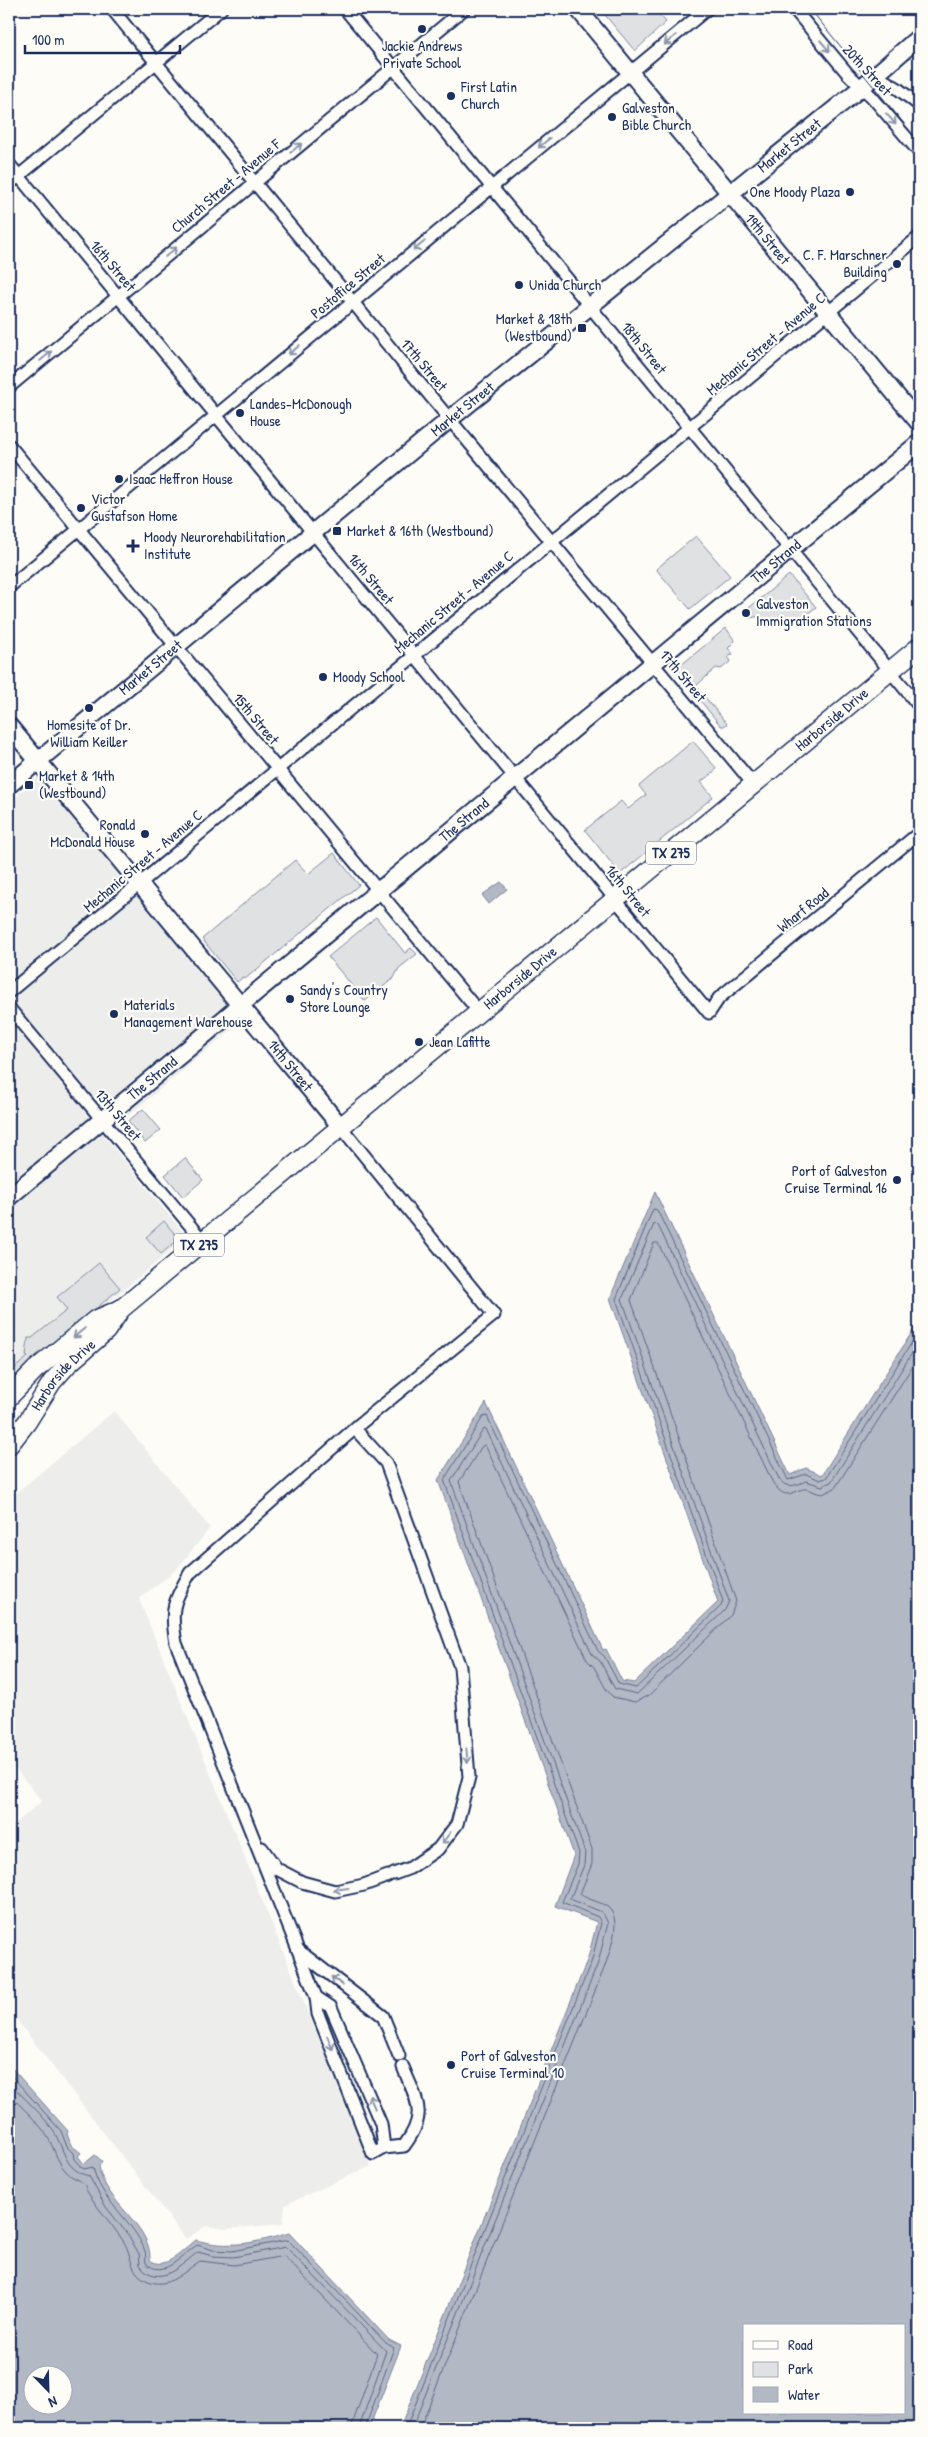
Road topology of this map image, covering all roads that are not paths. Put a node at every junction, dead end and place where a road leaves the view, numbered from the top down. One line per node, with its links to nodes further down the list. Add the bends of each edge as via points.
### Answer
1 (112, 9): 9 (street, 17th Street)
2 (221, 9): 9 (street)
3 (345, 9): 10 (street, 18th Street)
4 (464, 9): 10 (street, Church Street - Avenue F)
5 (578, 9): 11 (street, 19th Street)
6 (708, 9): 11 (street, Postoffice Street, one-way to 11)
7 (794, 9): 13 (street, 20th Street, one-way to 13)
8 (919, 37): 12 (street, Market Street)
9 (156, 62): 17 (street); 18 (street, 17th Street)
10 (392, 68): 18 (street, Church Street - Avenue F, one-way to 10); 20 (street, 18th Street)
11 (630, 74): 20 (street, Postoffice Street, one-way to 20); 21 (street, 19th Street)
12 (875, 75): 13 (street, Market Street); 14 (street, 20th Street)
13 (862, 87): 15 (street, 20th Street, one-way to 15); 21 (street, Market Street)
14 (919, 105)
15 (919, 152)
16 (9, 164): 17 (street, 16th Street)
17 (19, 176): 19 (street); 23 (street, 16th Street)
18 (254, 182): 23 (street, Church Street - Avenue F, one-way to 18); 24 (street, 17th Street)
19 (9, 184)
20 (492, 187): 24 (street, Postoffice Street, one-way to 24); 25 (street, 18th Street)
21 (729, 193): 25 (street, Market Street); 26 (street, 19th Street)
22 (919, 237): 26 (street, Mechanic Street - Avenue C)
23 (118, 296): 27 (street, Church Street - Avenue F, one-way to 23); 28 (street, 16th Street)
24 (352, 301): 28 (street, Postoffice Street, one-way to 28); 29 (street, 17th Street)
25 (591, 306): 29 (street, Market Street); 31 (street, 18th Street)
26 (827, 313): 30 (street, 19th Street); 31 (street, Mechanic Street - Avenue C)
27 (9, 387)
28 (216, 417): 34 (street, Postoffice Street); 35 (street, 16th Street)
29 (450, 419): 35 (street, Market Street); 36 (street, 17th Street)
30 (919, 423)
31 (689, 427): 36 (street, Mechanic Street - Avenue C); 37 (street, 18th Street)
32 (919, 443): 37 (street, The Strand)
33 (9, 446): 34 (street, 15th Street)
34 (78, 530): 38 (street, Postoffice Street); 39 (street, 15th Street)
35 (313, 532): 39 (street, Market Street); 41 (street, 16th Street)
36 (551, 540): 41 (street, Mechanic Street - Avenue C); 42 (street, 17th Street)
37 (790, 549): 42 (street, The Strand); 43 (street, 18th Street)
38 (9, 587)
39 (176, 646): 46 (street, Market Street); 47 (street, 15th Street)
40 (919, 647): 43 (main road, Harborside Drive / TX 275)
41 (414, 654): 47 (street, Mechanic Street - Avenue C); 48 (street, 16th Street)
42 (653, 663): 48 (street, The Strand); 50 (street, 17th Street)
43 (891, 671): 44 (street, 18th Street); 50 (main road, Harborside Drive / TX 275)
44 (919, 706)
45 (9, 726): 46 (street, 14th Street)
46 (38, 761): 49 (street, Market Street); 52 (street, 14th Street)
47 (278, 768): 52 (street, Mechanic Street - Avenue C); 53 (street, 15th Street)
48 (515, 777): 53 (street, The Strand); 54 (street, 16th Street)
49 (9, 785)
50 (754, 785): 54 (main road, Harborside Drive / TX 275)
51 (919, 833): 59 (street, Wharf Road, via 719,998)
52 (140, 883): 55 (street, Mechanic Street - Avenue C); 56 (street, 14th Street)
53 (379, 890): 56 (street, The Strand); 58 (street, 15th Street)
54 (615, 900): 58 (main road, Harborside Drive / TX 275); 59 (street, 16th Street)
55 (9, 992)
56 (240, 1005): 60 (street, The Strand); 61 (street, 14th Street)
57 (9, 1008): 60 (street, 13th Street)
58 (480, 1012): 61 (main road, Harborside Drive / TX 275)
59 (708, 1013)
60 (102, 1120): 62 (street, The Strand); 63 (street, 13th Street)
61 (341, 1128): 63 (main road, Harborside Drive / TX 275); 66 (street, 14th Street, via 494,1315)
62 (9, 1197)
63 (203, 1241): 64 (main road, Harborside Drive / TX 275)
64 (121, 1309): 65 (main road, Harborside Drive / TX 275, one-way to 65, via 95,1320 35,1370); 67 (main road, Harborside Drive / TX 275, via 106,1331 52,1382)
65 (9, 1397)
66 (355, 1429): 68 (street, via 190,1573 177,1595 172,1618 176,1643); 68 (street, one-way to 68, via 386,1462 460,1667 469,1777 457,1824 438,1849 410,1868 364,1885 335,1891 302,1882 277,1869)
67 (9, 1445)
68 (252, 1835): 69 (street)
69 (298, 1950): 70 (street); 71 (street, one-way to 69, via 404,2146 414,2133 420,2109 383,2016)
70 (316, 1997): 71 (street, one-way to 70, via 381,2124 332,2007); 71 (street, one-way to 71, via 318,2014 373,2154)
71 (384, 2148)

